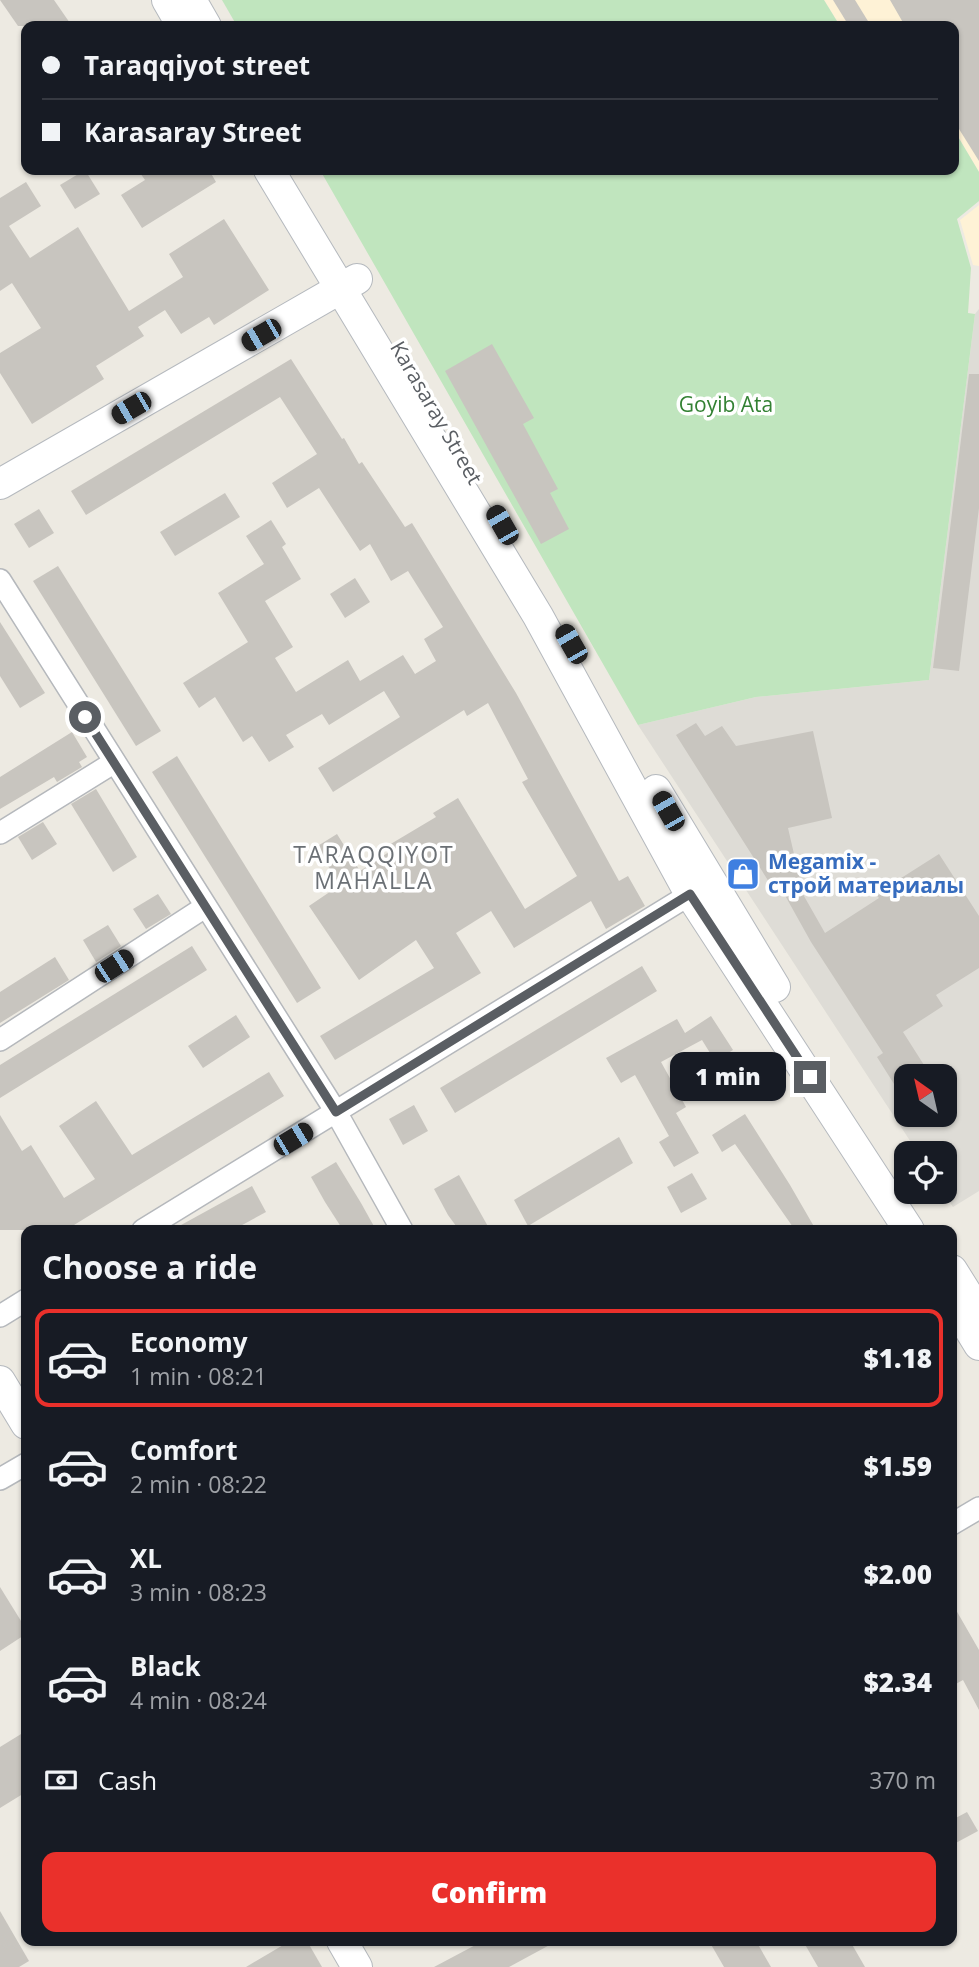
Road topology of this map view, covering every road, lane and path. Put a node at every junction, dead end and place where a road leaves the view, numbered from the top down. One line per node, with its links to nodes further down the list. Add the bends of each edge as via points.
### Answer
1 (167, 0): 3 (main road)
2 (191, 0): 4 (main road)
3 (180, 21)
4 (203, 21)
5 (273, 175): 7 (main road, Karasaray Street)
6 (294, 175): 7 (main road, Karasaray Street)
7 (349, 284): 8 (main road); 12 (main road, Karasaray Street)
8 (0, 484)
9 (0, 580): 10 (street)
10 (113, 763): 11 (street); 13 (street)
11 (0, 833)
12 (700, 888): 15 (street); 18 (main road, Karasaray Street); 19 (main road, Karasaray Street)
13 (205, 907): 14 (street); 15 (street)
14 (0, 1040)
15 (336, 1112): 16 (street); 17 (street)
16 (167, 1224)
17 (399, 1225)
18 (906, 1225)
19 (924, 1225)
20 (957, 1278): 23 (main road)
21 (21, 1303): 24 (street)
22 (957, 1309): 25 (main road)
23 (979, 1313)
24 (0, 1316)
25 (979, 1345)
26 (0, 1381): 27 (main road)
27 (21, 1416)
28 (21, 1467): 29 (street)
29 (0, 1479)
30 (979, 1508): 31 (street)
31 (957, 1521)
32 (345, 1946): 33 (main road)
33 (357, 1967)

